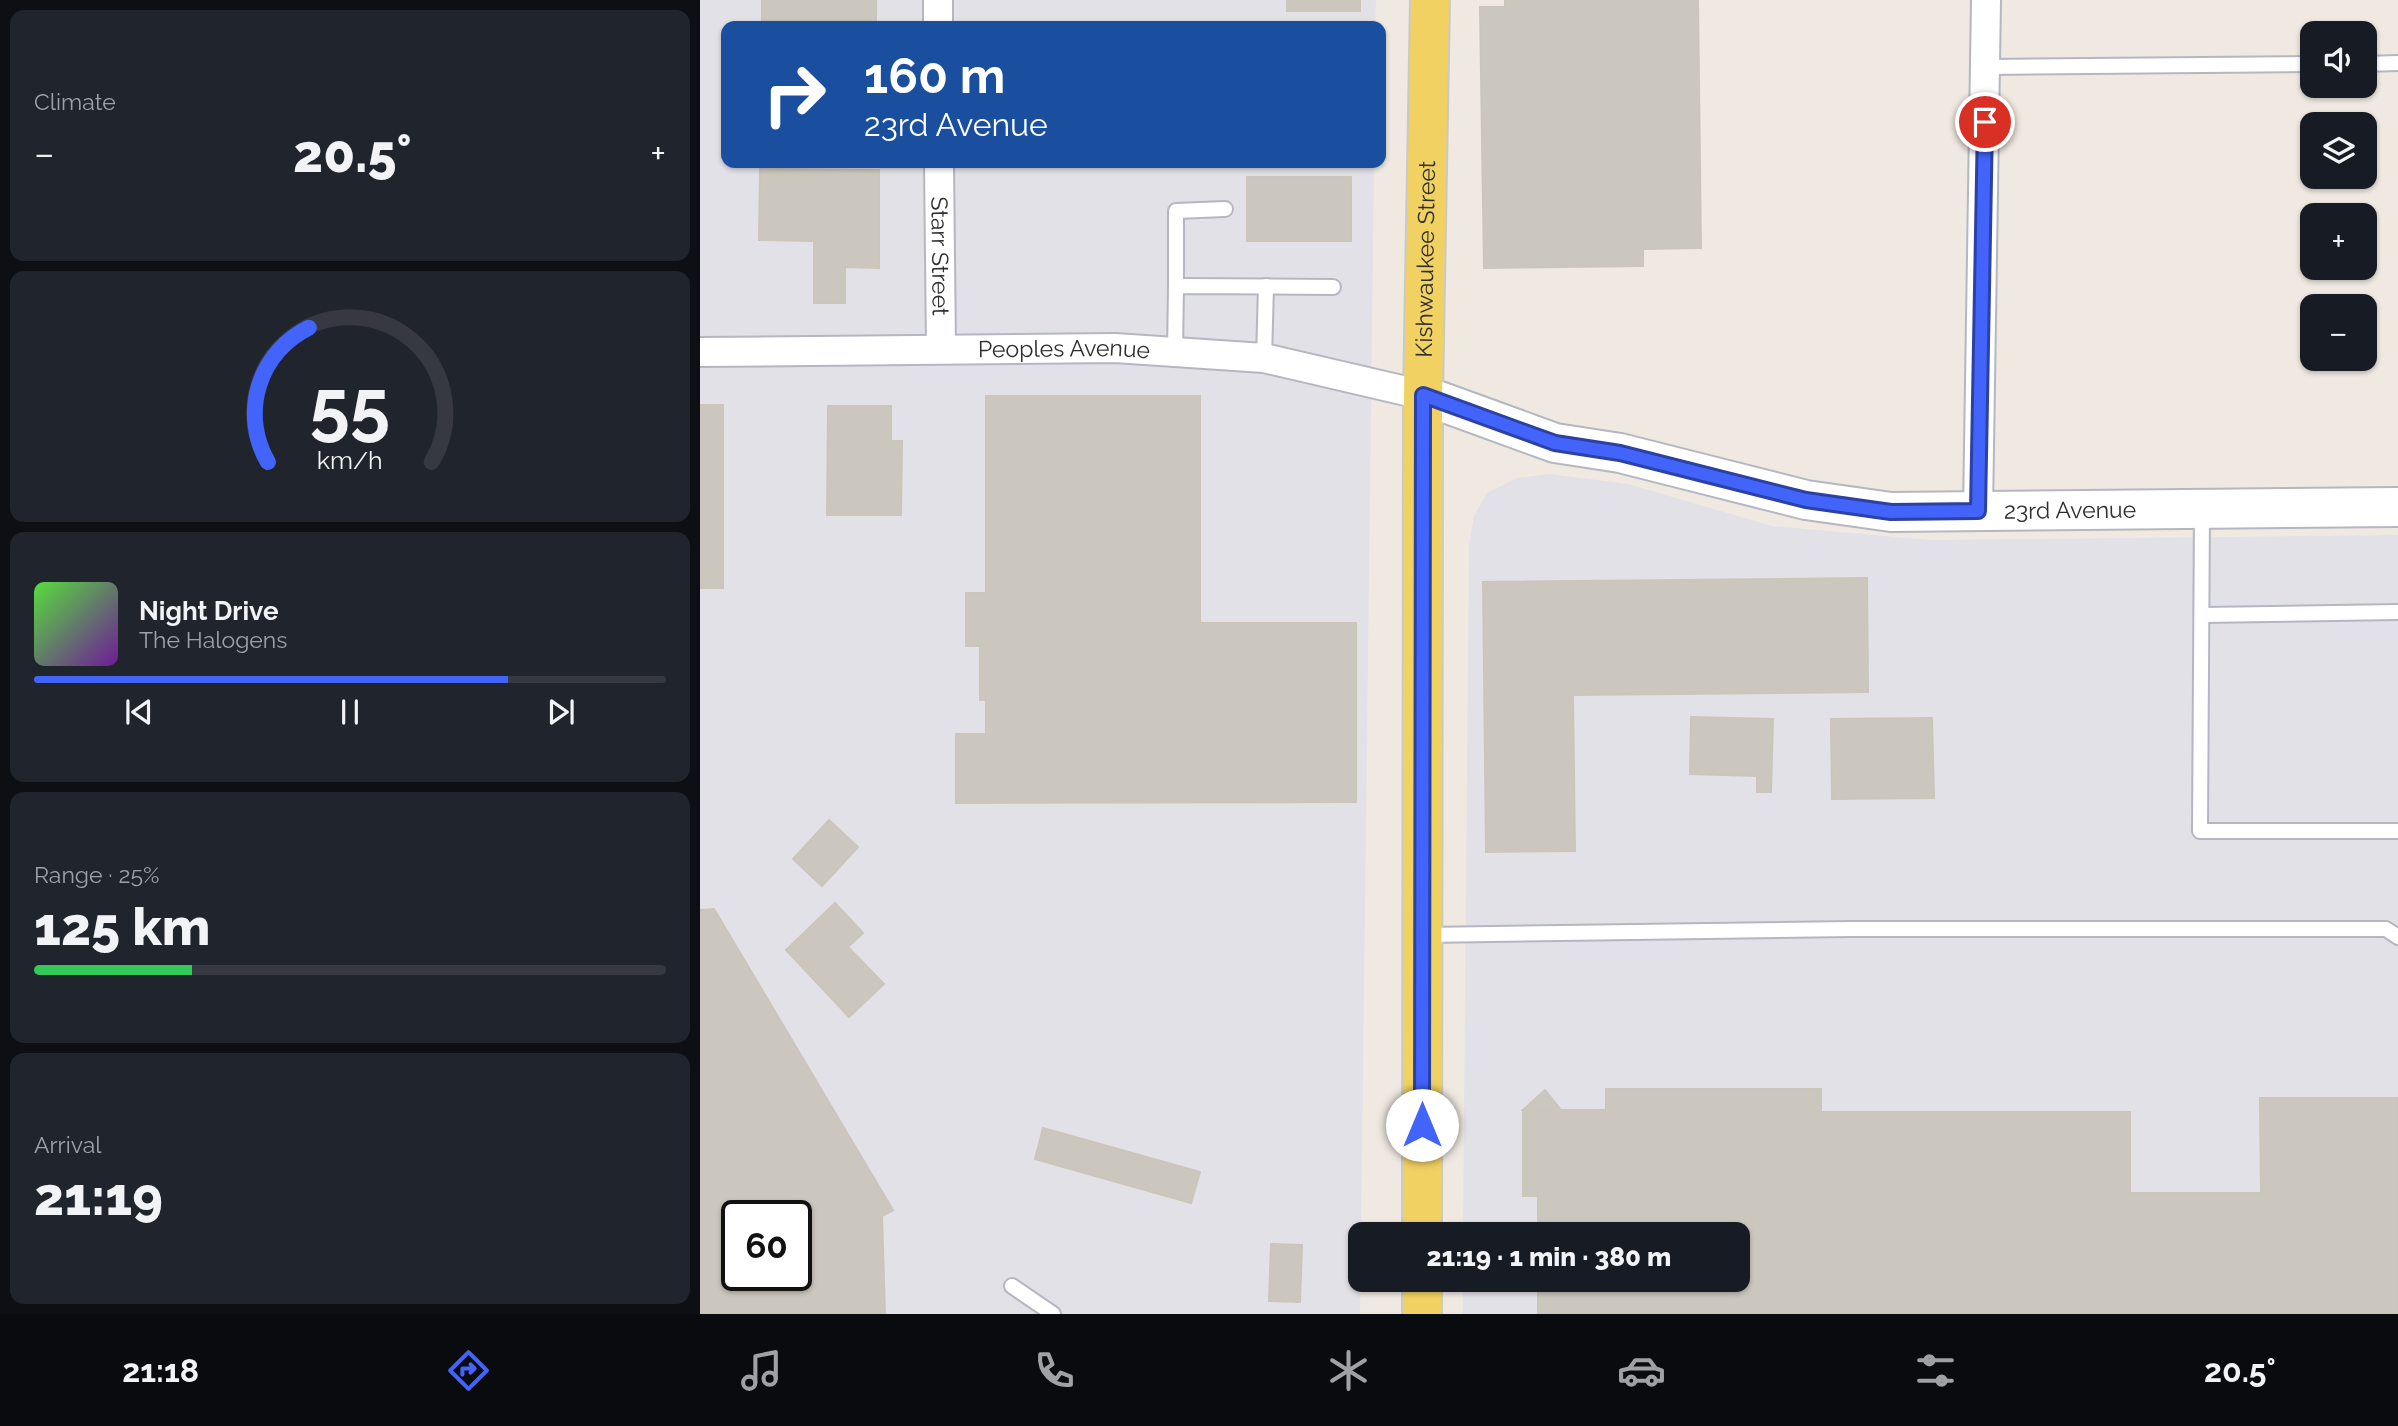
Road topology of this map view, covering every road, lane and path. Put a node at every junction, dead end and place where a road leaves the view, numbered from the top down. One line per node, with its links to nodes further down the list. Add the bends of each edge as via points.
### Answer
1 (938, 0): 4 (street)
2 (1430, 0): 18 (main road, Kishwaukee Street)
3 (1986, 0): 8 (street)
4 (938, 21)
5 (2398, 63): 7 (lane)
6 (2300, 64): 8 (lane)
7 (2377, 64)
8 (1986, 67): 21 (street)
9 (939, 168): 14 (street, Starr Street)
10 (1225, 209): 11 (lane, via 1176,211)
11 (1176, 286): 12 (lane); 16 (lane)
12 (1266, 286): 13 (lane); 17 (lane)
13 (1333, 287)
14 (941, 349): 15 (street, Peoples Avenue); 16 (street, Peoples Avenue)
15 (700, 352)
16 (1175, 352): 17 (street, Peoples Avenue)
17 (1264, 358): 18 (street, Peoples Avenue)
18 (1423, 395): 21 (street, 23rd Avenue, via 1555,443 1620,453 1806,500 1891,512); 25 (main road, Kishwaukee Street)
19 (2398, 507): 20 (street, 23rd Avenue)
20 (2202, 509): 21 (street, 23rd Avenue); 23 (lane)
21 (1978, 511)
22 (2398, 612): 23 (lane)
23 (2202, 615): 24 (lane, via 2200,831)
24 (2398, 831)
25 (1422, 935): 26 (lane, via 2386,929); 27 (main road, Kishwaukee Street)
26 (2398, 937)
27 (1422, 1222)
28 (1012, 1286): 30 (lane)
29 (1422, 1292): 31 (main road)
30 (1053, 1314)
31 (1422, 1314)

